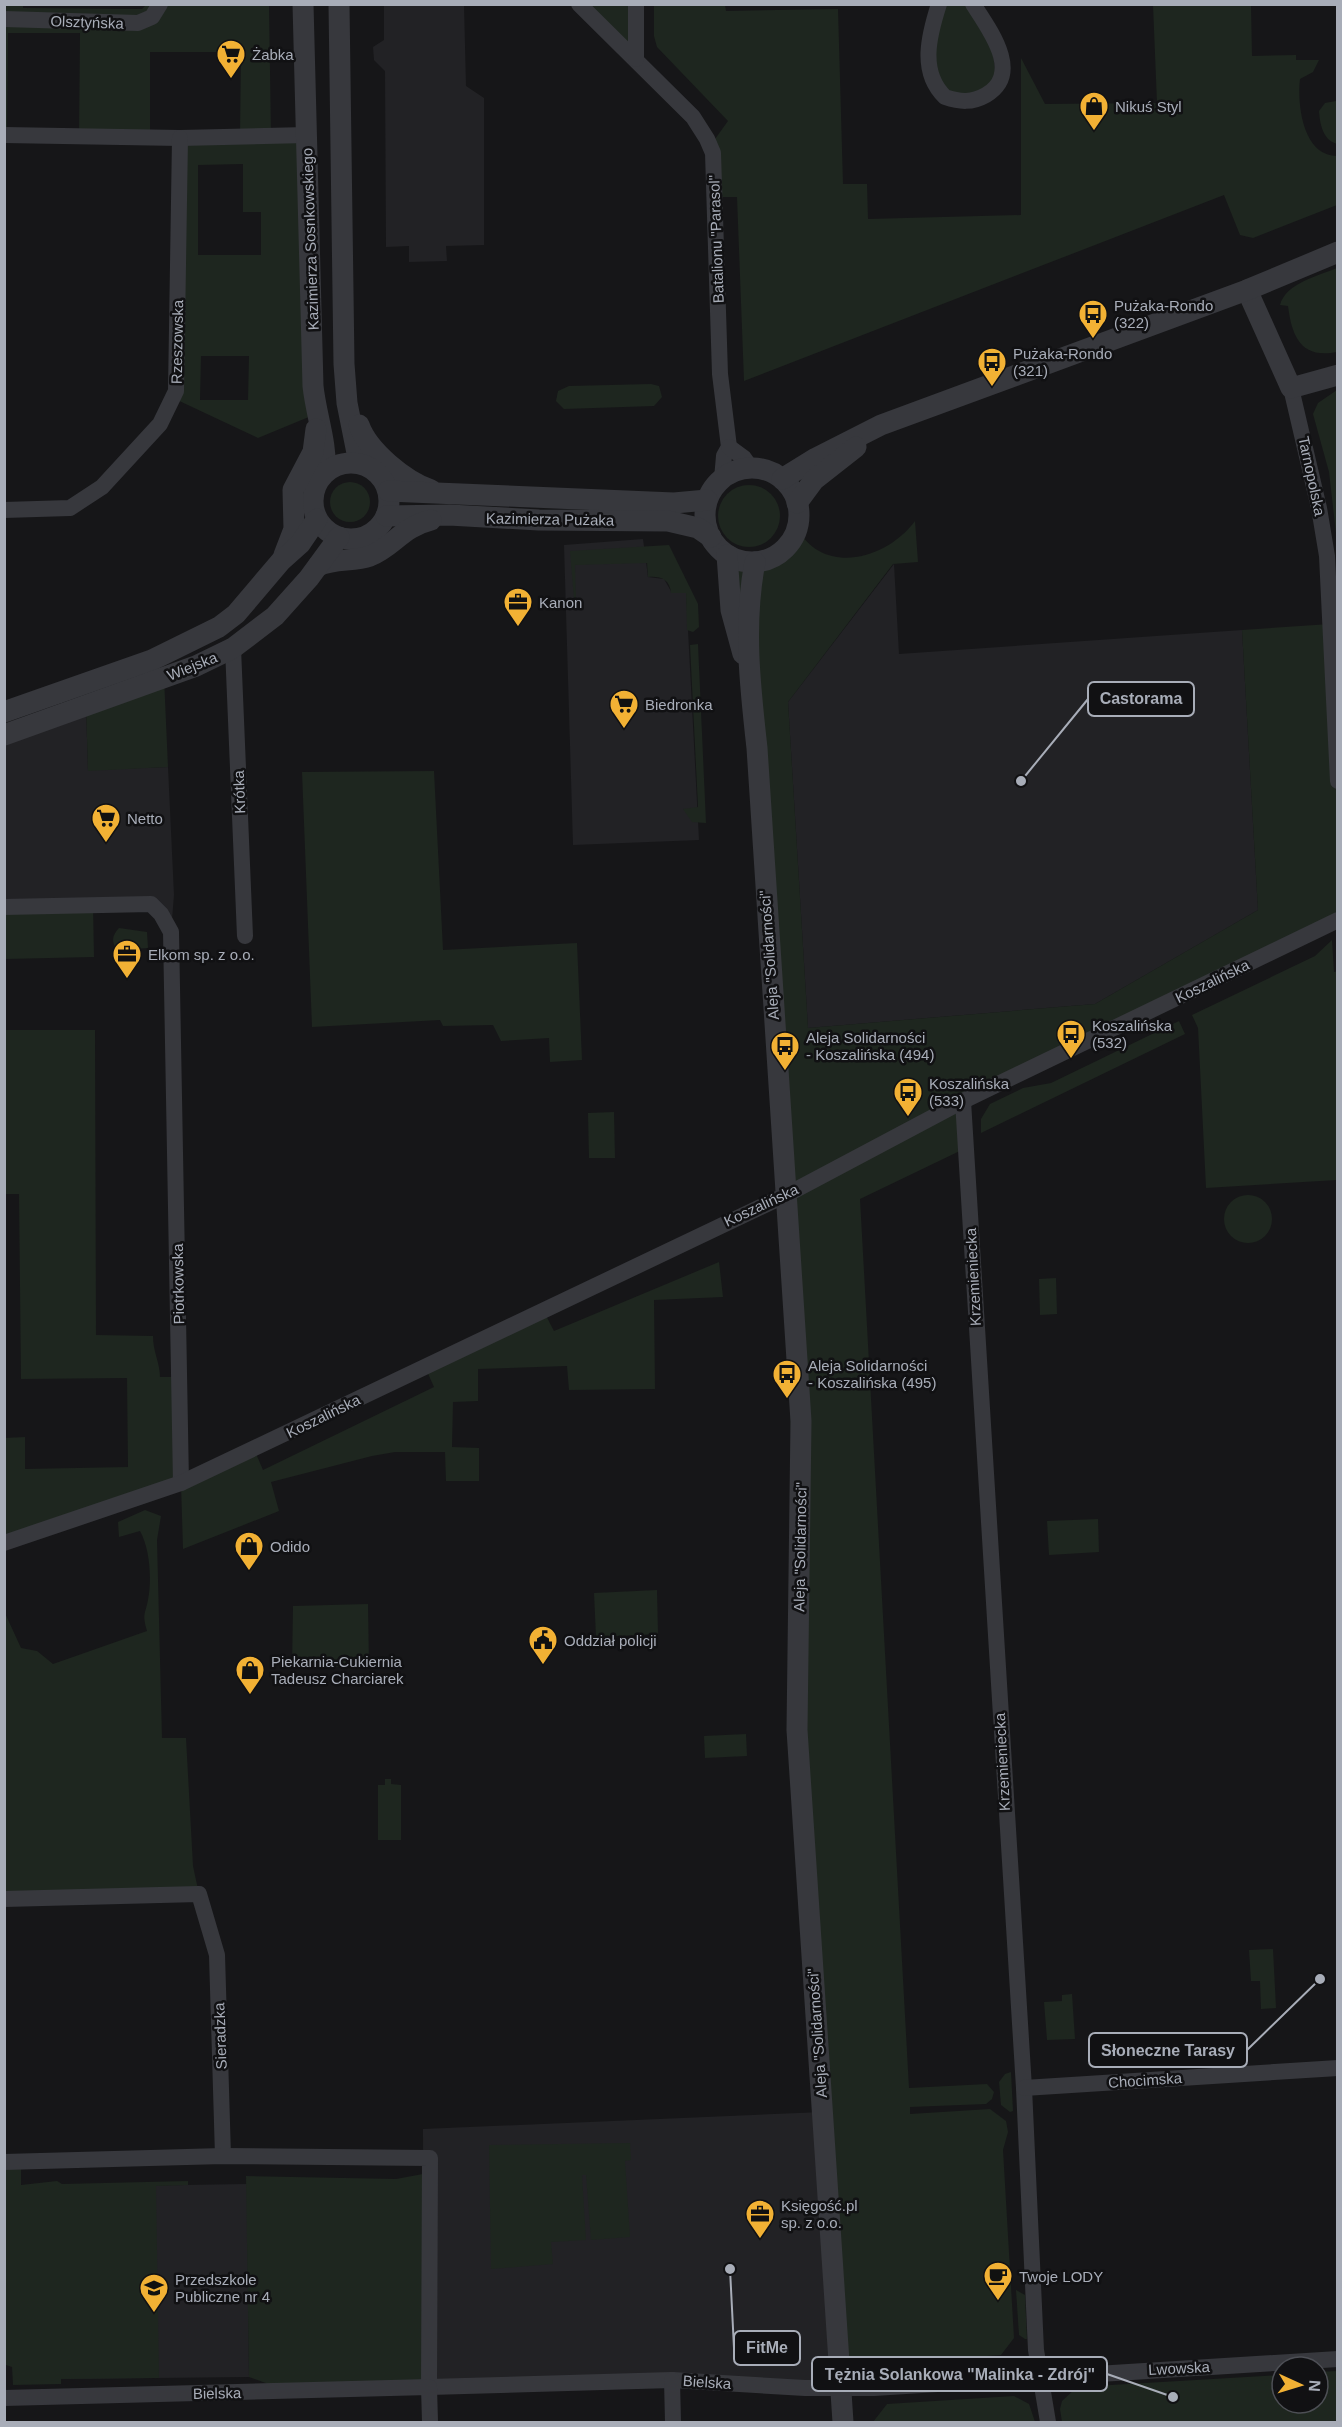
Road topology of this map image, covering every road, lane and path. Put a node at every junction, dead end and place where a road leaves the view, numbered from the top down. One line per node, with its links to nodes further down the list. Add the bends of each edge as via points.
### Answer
1 (160, 4): 8 (street, Olsztyńska, via 152,17 138,23)
2 (303, 4): 11 (street, Kazimierza Sosnkowskiego)
3 (339, 4): 17 (street, Kazimierza Sosnkowskiego)
4 (579, 4): 9 (street, Batalionu "Parasol")
5 (636, 4): 9 (street)
6 (939, 4): 7 (street, via 928,44 931,76 945,97 964,102 990,93 1003,67 998,46)
7 (973, 4)
8 (4, 19)
9 (636, 59): 20 (street, Batalionu "Parasol", via 693,117 713,153 720,374)
10 (4, 135): 12 (street)
11 (307, 135): 12 (street); 18 (street, Kazimierza Sosnkowskiego)
12 (180, 138): 30 (street, Rzeszowska, via 176,391 160,424 102,487 70,508)
13 (1338, 252): 14 (street)
14 (1247, 290): 16 (street, Tarnopolska); 19 (street)
15 (1338, 375): 16 (street)
16 (1291, 388): 44 (street, Tarnopolska, via 1327,556)
17 (347, 403): 21 (street, Kazimierza Sosnkowskiego); 27 (street, via 372,448 411,481)
18 (316, 414): 23 (street, Kazimierza Sosnkowskiego, via 325,445); 37 (street, via 314,447 294,484 294,530)
19 (881, 425): 25 (street); 29 (street, via 814,480)
20 (729, 447): 22 (street); 24 (street, Batalionu "Parasol")
21 (360, 463): 23 (street, via 347,462); 26 (street, via 378,473)
22 (751, 468): 24 (street); 25 (street, via 769,471)
23 (326, 471): 33 (street, via 313,494)
24 (722, 479): 28 (street)
25 (782, 479): 29 (street)
26 (388, 492): 27 (street, Kazimierza Pużaka); 32 (street)
27 (443, 494): 28 (street, Kazimierza Pużaka, via 674,503)
28 (707, 500): 35 (street, via 706,525)
29 (797, 503): 38 (street, via 792,539 776,555)
30 (4, 510)
31 (449, 515): 32 (street, Kazimierza Pużaka); 35 (street, Kazimierza Pużaka, via 668,521 698,528); 39 (street, via 410,527 367,557)
32 (386, 516): 34 (street, via 371,533 350,539)
33 (317, 519): 34 (street); 37 (street, Wiejska, via 307,537)
34 (339, 537): 39 (street, Wiejska)
35 (711, 537): 36 (street)
36 (727, 555): 38 (street); 41 (street, Aleja "Solidarności", via 731,610)
37 (281, 561): 42 (street, Wiejska, via 236,614 210,633 152,660)
38 (755, 562): 41 (street, Aleja "Solidarności", via 749,593)
39 (318, 566): 40 (street, Wiejska, via 275,616)
40 (233, 648): 43 (street, Wiejska, via 196,666); 47 (street, Krótka)
41 (748, 673): 49 (street, Aleja "Solidarności", via 757,748)
42 (4, 712)
43 (4, 735)
44 (1338, 781)
45 (4, 907): 50 (street, Piotrkowska, via 151,904 171,932)
46 (1338, 920): 48 (street, Koszalińska)
47 (245, 936)
48 (963, 1101): 49 (street, Koszalińska); 54 (street, Krzemieniecka)
49 (786, 1195): 50 (street, Koszalińska); 61 (street, Aleja "Solidarności", via 801,1422 797,1730)
50 (181, 1484): 51 (street)
51 (4, 1544)
52 (4, 1899): 55 (street, Sieradzka, via 199,1894 217,1955)
53 (1338, 2068): 54 (street, Chocimska)
54 (1024, 2088): 58 (street, Krzemieniecka)
55 (223, 2156): 56 (street); 60 (street, via 430,2158)
56 (4, 2162)
57 (1338, 2359): 58 (street, Lwowska)
58 (1040, 2376): 61 (street, Lwowska); 66 (street, Krzemieniecka)
59 (672, 2380): 60 (street, Bielska); 61 (street, Bielska); 64 (street)
60 (429, 2387): 62 (street, Bielska); 63 (street)
61 (841, 2387): 65 (street, Aleja "Solidarności")
62 (4, 2398)
63 (430, 2422)
64 (673, 2422)
65 (843, 2422)
66 (1048, 2422)

